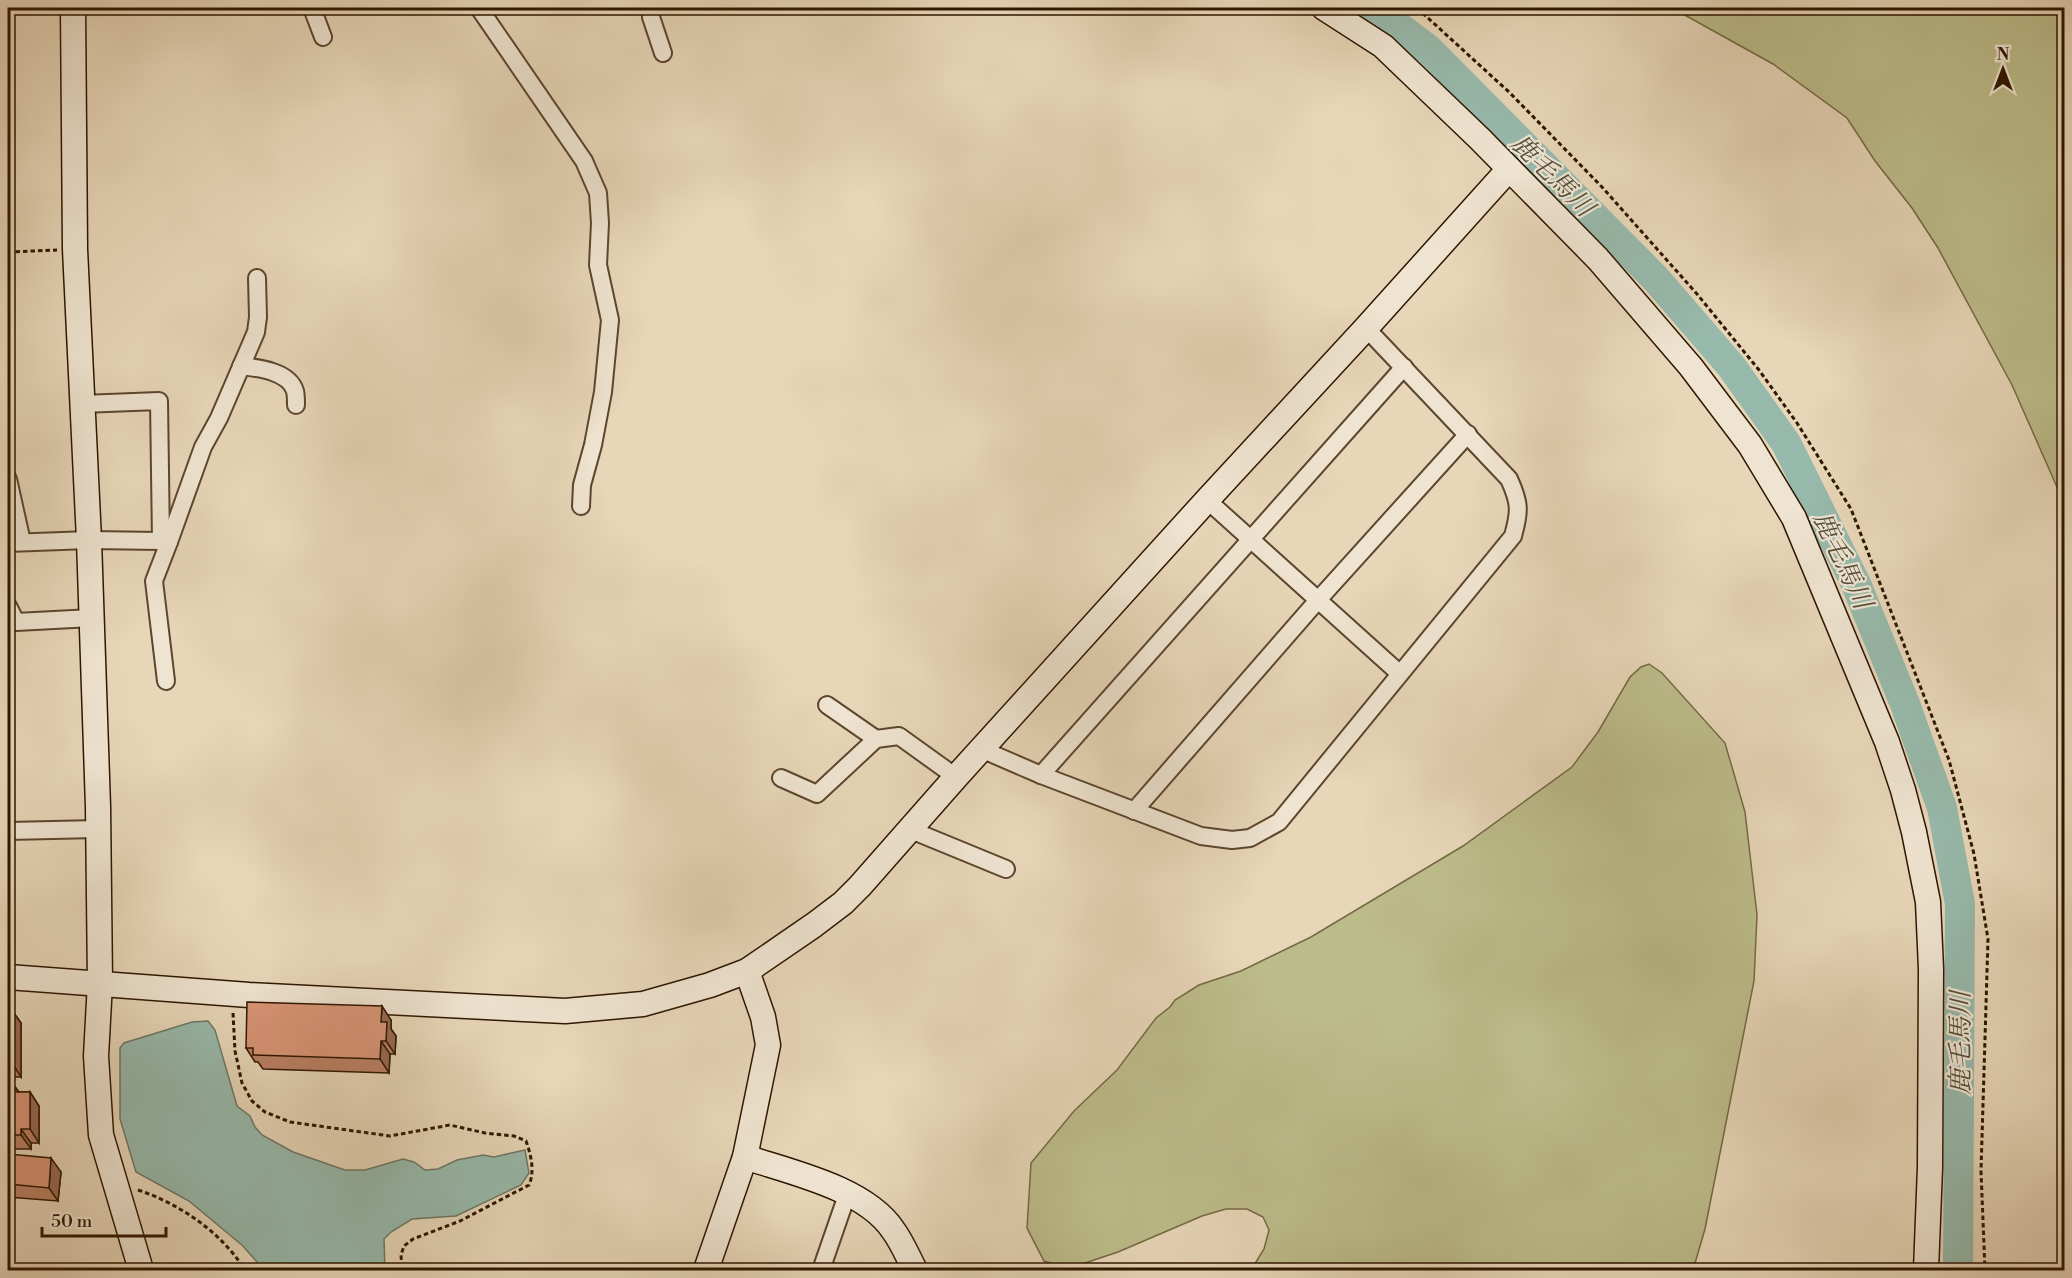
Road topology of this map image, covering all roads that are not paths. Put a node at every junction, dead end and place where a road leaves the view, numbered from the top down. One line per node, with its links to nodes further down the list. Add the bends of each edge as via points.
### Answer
1 (73, 8): 13 (street, via 75,249)
2 (312, 8): 6 (street)
3 (479, 8): 18 (street, via 584,161 598,193 598,265 610,320 603,392)
4 (652, 8): 7 (street, via 651,17)
5 (1324, 8): 8 (street, via 1383,46)
6 (323, 37)
7 (663, 53)
8 (1509, 169): 10 (street); 48 (street, via 1598,259 1691,367 1750,445 1794,518 1887,742 1914,832 1928,902 1932,969)
9 (257, 278): 11 (street, via 256,332)
10 (1366, 328): 12 (street); 17 (street)
11 (242, 366): 14 (street, via 269,370 287,380 295,389); 21 (street, via 203,447)
12 (1404, 367): 15 (street); 19 (street)
13 (82, 404): 20 (street); 21 (street, via 159,401)
14 (296, 405)
15 (1468, 434): 23 (street); 26 (street, via 1509,479 1518,497 1519,515 1513,536)
16 (8, 479): 22 (street)
17 (1207, 500): 19 (street); 30 (street)
18 (581, 506)
19 (1249, 539): 23 (street); 31 (street)
20 (89, 540): 21 (street); 22 (street); 25 (street)
21 (165, 542): 27 (street, via 154,581)
22 (15, 543)
23 (1318, 600): 26 (street); 34 (street)
24 (8, 606): 25 (street, via 16,621)
25 (92, 618): 35 (street)
26 (1399, 673): 34 (street, via 1279,822 1262,832 1232,840 1201,836)
27 (166, 681)
28 (827, 705): 29 (street)
29 (876, 739): 32 (street, via 899,736); 33 (street, via 817,794)
30 (981, 749): 31 (street); 32 (street)
31 (1041, 775): 34 (street)
32 (956, 777): 36 (street)
33 (781, 778)
34 (1134, 811)
35 (98, 829): 37 (street); 41 (street)
36 (911, 830): 38 (street); 39 (street, via 843,903)
37 (8, 831)
38 (1006, 869)
39 (747, 971): 41 (street, via 643,1004 565,1011); 42 (street, via 768,1045)
40 (8, 977): 41 (street)
41 (100, 983): 44 (street, via 96,1056 101,1135)
42 (745, 1157): 43 (street); 45 (street)
43 (848, 1192): 46 (street); 47 (street, via 892,1228)
44 (141, 1270)
45 (706, 1270)
46 (821, 1270)
47 (915, 1270)
48 (1926, 1270)

